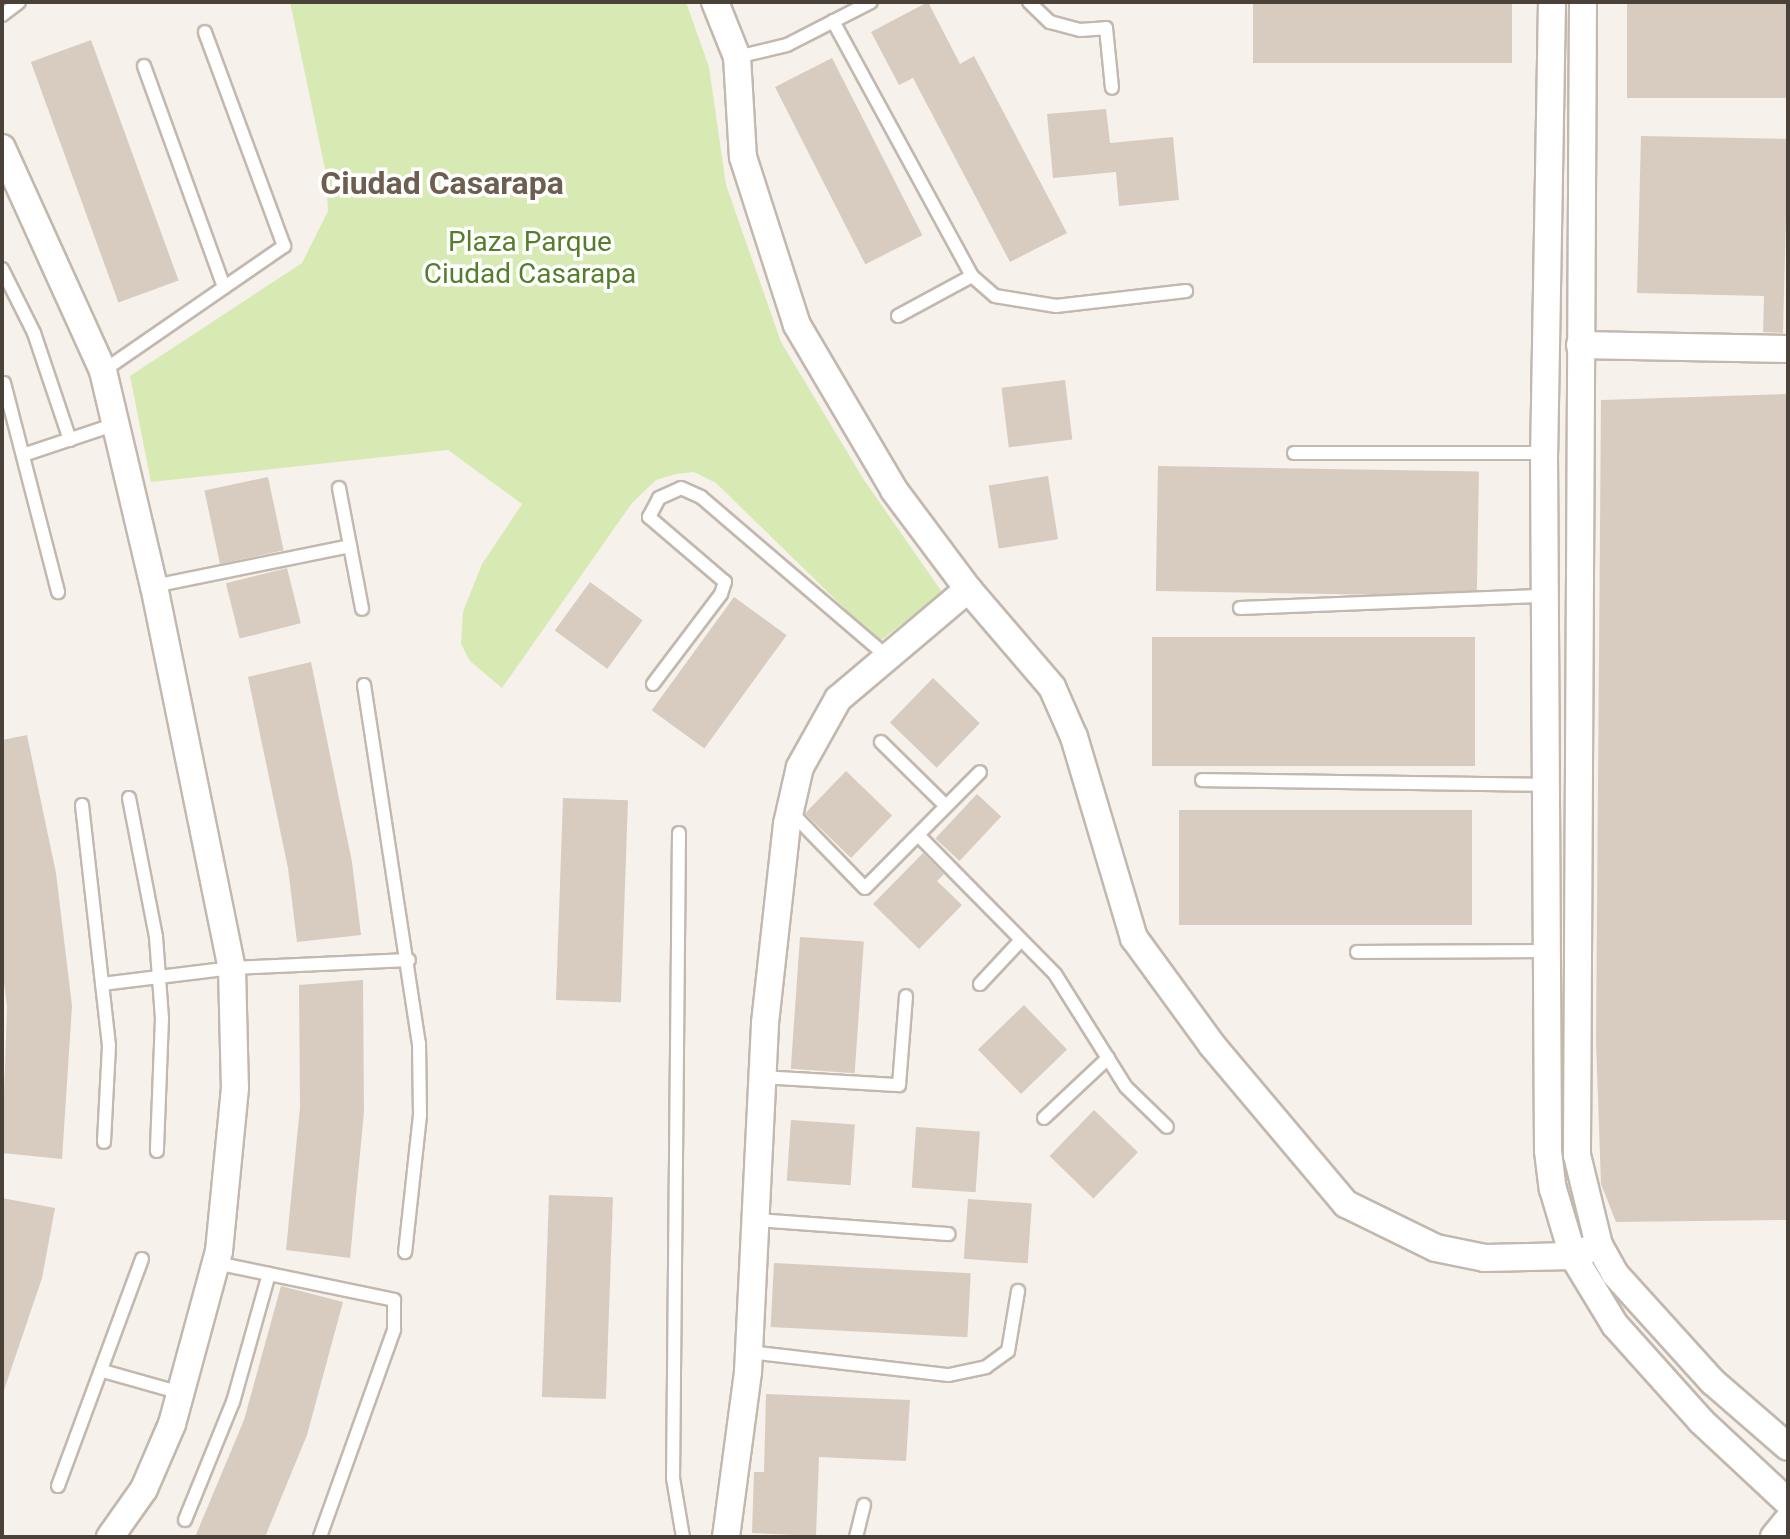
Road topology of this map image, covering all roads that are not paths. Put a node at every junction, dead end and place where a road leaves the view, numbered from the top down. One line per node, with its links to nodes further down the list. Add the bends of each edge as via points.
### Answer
1 (19, 2): 7 (lane)
2 (715, 2): 10 (street)
3 (871, 2): 8 (lane)
4 (1029, 2): 12 (lane, via 1050,22 1080,30 1106,28)
5 (1552, 2): 26 (street)
6 (1583, 2): 19 (street)
7 (2, 15)
8 (833, 21): 10 (lane, via 787,45); 15 (lane)
9 (205, 32): 16 (lane, via 284,246)
10 (737, 57): 31 (street, via 743,157 797,325 894,490)
11 (144, 66): 16 (lane)
12 (1112, 88)
13 (2, 148): 21 (street)
14 (2, 269): 24 (lane, via 34,333)
15 (972, 276): 17 (lane, via 995,296 1056,306); 18 (lane)
16 (224, 287): 21 (lane)
17 (1186, 291)
18 (898, 316)
19 (1580, 345): 20 (street); 66 (street, via 1577,1155)
20 (1788, 349)
21 (103, 371): 23 (street)
22 (4, 383): 27 (lane)
23 (116, 424): 24 (lane); 30 (street)
24 (70, 440): 27 (lane)
25 (1294, 453): 26 (lane)
26 (1544, 453): 33 (street)
27 (23, 455): 32 (lane)
28 (339, 488): 29 (lane)
29 (350, 546): 30 (lane); 35 (lane)
30 (154, 586): 53 (street)
31 (968, 589): 36 (street); 68 (street, via 1052,687 1074,737 1134,938 1212,1045 1346,1204 1436,1248 1485,1258)
32 (58, 592)
33 (1548, 596): 34 (lane); 42 (street)
34 (1240, 608)
35 (362, 609)
36 (888, 657): 37 (lane, via 701,497 681,488 659,498 649,517 725,582); 46 (street, via 838,699 819,727 800,767)
37 (653, 684)
38 (364, 685): 52 (lane)
39 (881, 742): 45 (lane)
40 (980, 772): 45 (lane)
41 (1202, 780): 42 (lane)
42 (1549, 785): 50 (street)
43 (129, 798): 54 (lane)
44 (82, 805): 55 (lane)
45 (946, 806): 48 (lane)
46 (790, 811): 48 (lane, via 865,888); 59 (street)
47 (679, 833): 83 (lane, via 672,1385 673,1478)
48 (918, 835): 49 (lane)
49 (1021, 940): 56 (lane); 58 (lane, via 1055,974)
50 (1547, 951): 51 (lane); 68 (street, via 1548,1151)
51 (1357, 952)
52 (409, 960): 53 (lane); 67 (lane, via 419,1043 420,1115)
53 (232, 968): 54 (lane); 70 (street, via 235,1088)
54 (159, 977): 55 (lane); 63 (lane)
55 (102, 984): 62 (lane, via 109,1046)
56 (980, 984)
57 (906, 996): 59 (lane, via 899,1085)
58 (1108, 1058): 60 (lane); 61 (lane, via 1126,1087)
59 (763, 1077): 64 (street)
60 (1044, 1118)
61 (1167, 1127)
62 (104, 1142)
63 (157, 1151)
64 (756, 1220): 65 (lane); 73 (street)
65 (948, 1234)
66 (1599, 1245): 68 (street); 76 (street, via 1615,1274 1663,1332)
67 (405, 1252)
68 (1573, 1256): 78 (street, via 1615,1325 1653,1370)
69 (142, 1259): 74 (lane)
70 (216, 1263): 71 (lane); 75 (street)
71 (269, 1274): 80 (lane, via 233,1402); 82 (lane, via 394,1300 394,1330)
72 (1018, 1291): 73 (lane, via 1008,1351 986,1367 949,1375)
73 (749, 1352): 84 (street)
74 (103, 1371): 75 (lane); 77 (lane)
75 (181, 1393): 81 (street, via 144,1489)
76 (1788, 1447)
77 (58, 1486)
78 (1788, 1502)
79 (864, 1505): 85 (lane)
80 (185, 1520)
81 (110, 1537)
82 (320, 1537)
83 (683, 1537)
84 (726, 1537)
85 (856, 1537)

